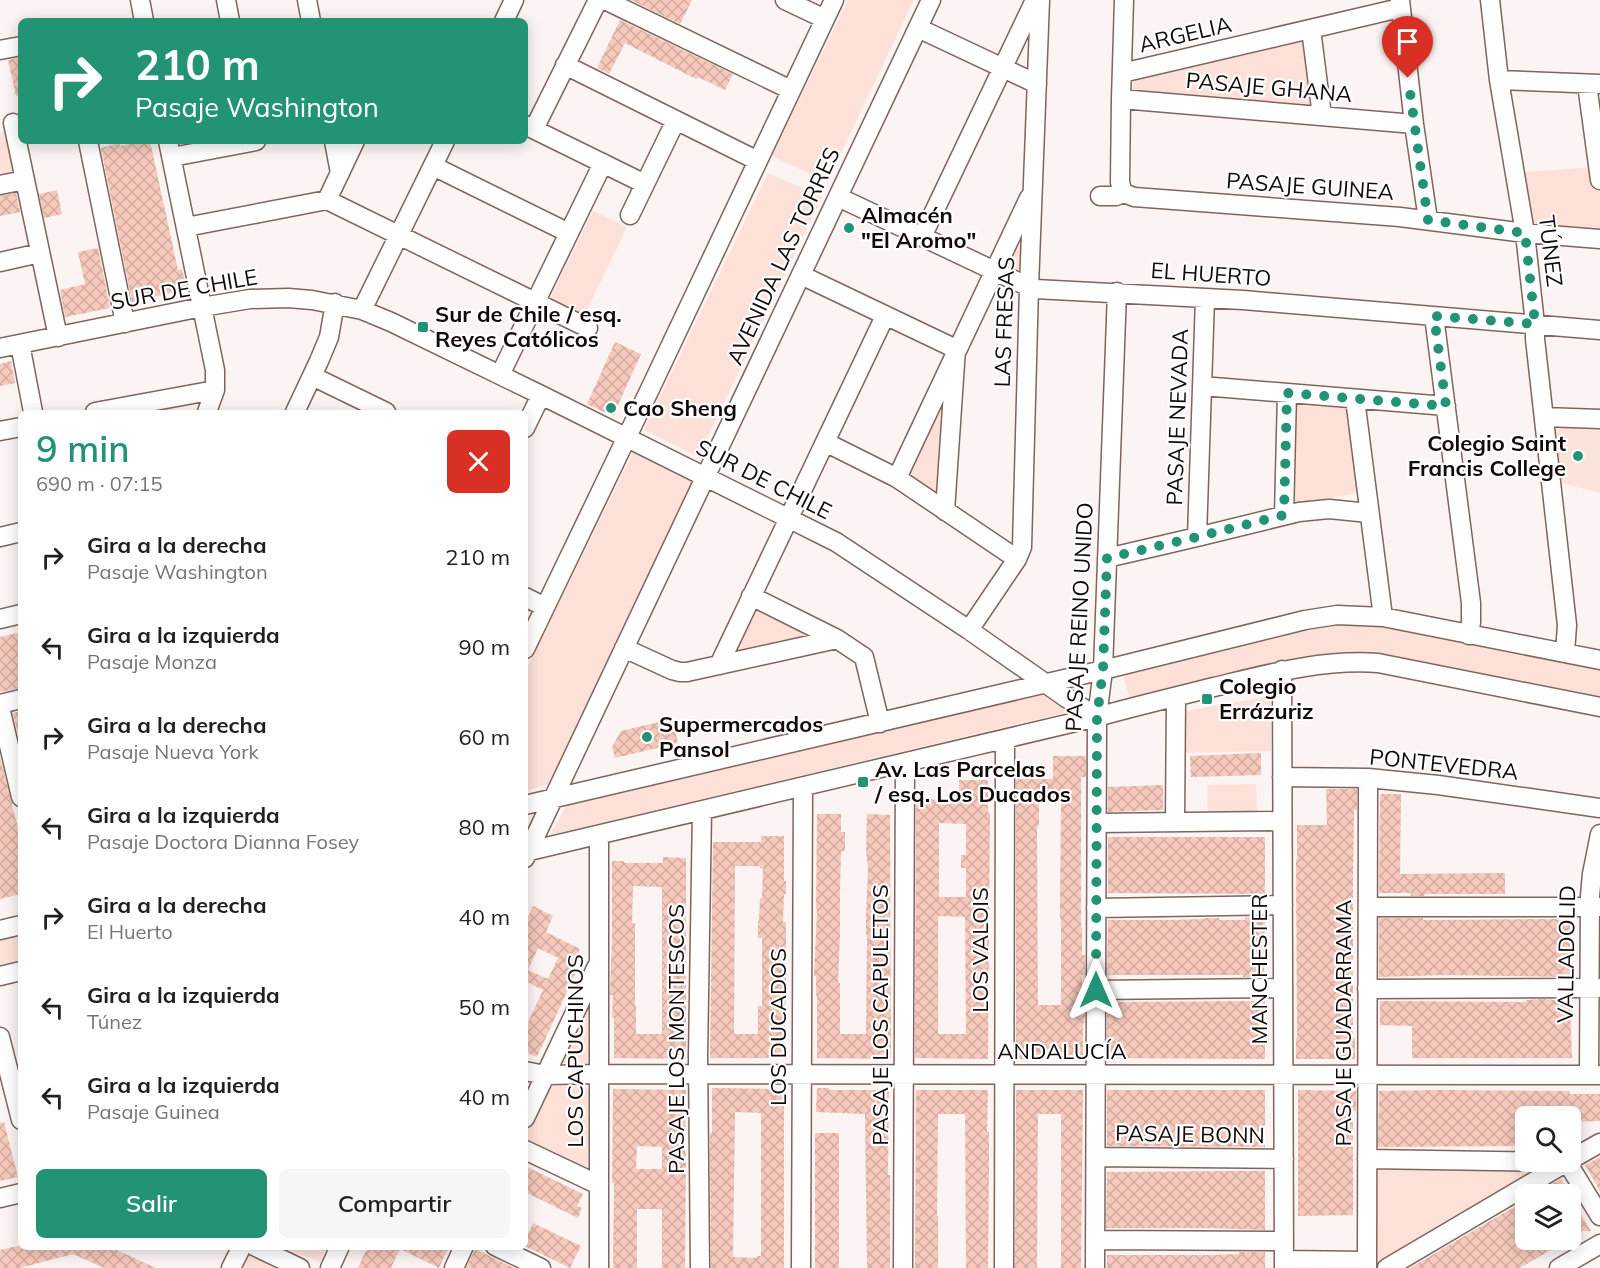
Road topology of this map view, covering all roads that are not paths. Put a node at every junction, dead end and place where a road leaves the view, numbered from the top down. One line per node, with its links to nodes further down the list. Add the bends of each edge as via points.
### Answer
1 (140, 0): 15 (street)
2 (226, 0): 16 (street)
3 (307, 0): 17 (street)
4 (514, 0): 18 (street)
5 (598, 0): 24 (street)
6 (605, 0): 30 (street)
7 (785, 0): 19 (street)
8 (834, 0): 19 (street)
9 (931, 0): 20 (street, AVENIDA LAS TORRES)
10 (1035, 0): 25 (street)
11 (1040, 0): 28 (street, LAS FRESAS)
12 (1124, 0): 26 (street)
13 (1490, 0): 27 (street, TÚNEZ)
14 (1400, 4): 21 (street, ARGELIA); 35 (street)
15 (143, 18)
16 (229, 18)
17 (310, 18)
18 (505, 18)
19 (825, 19): 30 (street)
20 (918, 28): 25 (street); 54 (street, AVENIDA LAS TORRES)
21 (1311, 29): 26 (street, ARGELIA); 32 (street)
22 (18, 47): 23 (street)
23 (0, 50)
24 (565, 65): 33 (street); 36 (street)
25 (1003, 67): 28 (street); 62 (street)
26 (1122, 73): 31 (street)
27 (1499, 80): 29 (street); 60 (street, TÚNEZ)
28 (1037, 84): 51 (street, LAS FRESAS)
29 (1593, 84): 48 (street)
30 (791, 90): 43 (street)
31 (1121, 99): 32 (street, PASAJE GHANA); 52 (street, via 1120,182)
32 (1322, 116): 35 (street, PASAJE GHANA)
33 (676, 120): 43 (street); 49 (street)
34 (11, 124): 47 (street)
35 (1414, 124): 57 (street)
36 (529, 127): 44 (street)
37 (89, 144): 77 (street)
38 (222, 144): 42 (street)
39 (335, 144): 46 (street)
40 (354, 144): 46 (street)
41 (444, 144): 45 (street)
42 (170, 149): 58 (street)
43 (758, 161): 103 (street)
44 (603, 163): 49 (street); 59 (street)
45 (433, 166): 59 (street); 61 (street)
46 (340, 173): 55 (street)
47 (25, 180): 50 (street); 64 (street)
48 (1600, 180)
49 (645, 184): 56 (street)
50 (0, 185)
51 (1033, 191): 66 (street); 68 (street, LAS FRESAS)
52 (1124, 193): 53 (street, PASAJE GUINEA); 57 (street, PASAJE GUINEA, via 1130,197)
53 (1100, 196)
54 (838, 197): 62 (street, EL HUERTO); 67 (street, AVENIDA LAS TORRES)
55 (327, 200): 58 (street); 61 (street)
56 (630, 214)
57 (1428, 220): 60 (street, PASAJE GUINEA)
58 (186, 227): 73 (street)
59 (569, 233): 72 (street)
60 (1525, 233): 63 (street, PASAJE GUINEA); 78 (street, TÚNEZ)
61 (399, 236): 72 (street); 74 (street)
62 (922, 237): 66 (street, EL HUERTO)
63 (1600, 239)
64 (40, 253): 65 (street); 81 (street)
65 (0, 262)
66 (994, 271): 68 (street, EL HUERTO); 84 (street)
67 (801, 275): 75 (street); 105 (street, AVENIDA LAS TORRES)
68 (1029, 287): 69 (street, EL HUERTO); 115 (street, LAS FRESAS, via 1022,547)
69 (1117, 292): 70 (street, EL HUERTO); 114 (street, PASAJE REINO UNIDO)
70 (1205, 298): 76 (street, EL HUERTO); 87 (street, PASAJE NEVADA)
71 (335, 303): 73 (street, SUR DE CHILE, via 265,298); 74 (street, SUR DE CHILE); 86 (street, via 328,337)
72 (535, 303): 79 (street); 85 (street)
73 (202, 307): 77 (street, SUR DE CHILE); 88 (street, via 215,370)
74 (362, 310): 85 (street, SUR DE CHILE)
75 (885, 316): 84 (street); 104 (street)
76 (1434, 316): 78 (street, EL HUERTO); 92 (street)
77 (125, 323): 81 (street, SUR DE CHILE)
78 (1535, 324): 80 (street, EL HUERTO); 98 (street, TÚNEZ)
79 (588, 328)
80 (1600, 330)
81 (58, 337): 82 (street, SUR DE CHILE)
82 (20, 344): 83 (street, SUR DE CHILE); 93 (street)
83 (0, 348)
84 (956, 350): 106 (street); 107 (street)
85 (500, 375): 90 (street, SUR DE CHILE)
86 (312, 376): 96 (street); 97 (street)
87 (1202, 386): 89 (street); 113 (street, PASAJE NEVADA)
88 (215, 390): 94 (street); 95 (street)
89 (1287, 393): 91 (street); 109 (street)
90 (541, 395): 100 (street); 103 (street, SUR DE CHILE)
91 (1355, 399): 92 (street); 108 (street)
92 (1446, 406): 123 (street, via 1470,603)
93 (33, 410)
94 (119, 410)
95 (212, 410)
96 (296, 410)
97 (382, 410)
98 (1544, 417): 99 (street); 127 (street, TÚNEZ, via 1567,625)
99 (1600, 419)
100 (528, 422)
101 (18, 428): 102 (street)
102 (0, 431)
103 (627, 438): 105 (street, SUR DE CHILE); 118 (street)
104 (825, 442): 106 (street); 110 (street)
105 (705, 476): 110 (street, SUR DE CHILE); 126 (street, AVENIDA LAS TORRES)
106 (897, 478): 107 (street)
107 (945, 511): 115 (street)
108 (1369, 513): 109 (street, via 1329,509); 120 (street)
109 (1284, 515): 113 (street)
110 (789, 518): 116 (street); 122 (street, SUR DE CHILE, via 857,555)
111 (18, 533): 112 (street)
112 (0, 537)
113 (1197, 537): 114 (street)
114 (1107, 558): 130 (street, PASAJE REINO UNIDO)
115 (1017, 559): 122 (street, LAS FRESAS)
116 (752, 596): 124 (street); 129 (street)
117 (528, 598): 118 (street)
118 (545, 607): 125 (street)
119 (18, 615): 121 (street)
120 (1383, 617): 123 (street); 130 (street, via 1337,615 1305,620)
121 (0, 619)
122 (969, 630): 132 (street, SUR DE CHILE)
123 (1469, 635): 127 (street)
124 (837, 639): 129 (street); 138 (street, via 864,657)
125 (528, 643)
126 (624, 648): 129 (street, via 680,672); 145 (street, AVENIDA LAS TORRES)
127 (1565, 653): 128 (street)
128 (1600, 660)
129 (719, 665)
130 (1103, 670): 132 (street); 137 (street, PASAJE REINO UNIDO)
131 (1282, 670): 133 (street); 136 (street, via 1355,661 1378,663); 141 (street, MANCHESTER)
132 (1045, 684): 137 (street, SUR DE CHILE); 138 (street)
133 (1176, 697): 137 (street); 150 (street)
134 (18, 700): 135 (street)
135 (0, 706): 143 (street)
136 (1600, 707)
137 (1097, 717): 139 (street); 151 (street, PASAJE REINO UNIDO)
138 (880, 723): 145 (street)
139 (1005, 739): 140 (street); 176 (street, LOS VALOIS)
140 (905, 763): 144 (street); 174 (street, PASAJE LOS CAPULETOS)
141 (1282, 777): 142 (street, PONTEVEDRA); 149 (street, MANCHESTER)
142 (1368, 778): 147 (street, PONTEVEDRA); 157 (street, PASAJE GUADARRAMA)
143 (18, 783)
144 (803, 787): 148 (street); 173 (street, LOS DUCADOS)
145 (554, 798): 146 (street); 154 (street, AVENIDA LAS TORRES)
146 (528, 804)
147 (1600, 808)
148 (702, 810): 153 (street); 172 (street, PASAJE LOS MONTESCOS)
149 (1282, 821): 150 (street); 156 (street, MANCHESTER)
150 (1175, 822): 151 (street)
151 (1097, 823): 159 (street, PASAJE REINO UNIDO)
152 (1600, 834): 158 (street, VALLADOLID, via 1592,874)
153 (599, 835): 155 (street); 162 (street, LOS CAPUCHINOS)
154 (528, 850)
155 (528, 853)
156 (1283, 905): 159 (street); 165 (street, MANCHESTER)
157 (1368, 907): 158 (street); 167 (street, PASAJE GUADARRAMA)
158 (1595, 907): 166 (street, VALLADOLID)
159 (1096, 908): 168 (street, PASAJE REINO UNIDO)
160 (18, 926): 161 (street)
161 (0, 930)
162 (599, 962): 171 (street, LOS CAPUCHINOS); 175 (street)
163 (18, 972): 164 (street)
164 (0, 976)
165 (1283, 988): 168 (street); 178 (street, MANCHESTER)
166 (1595, 988): 167 (street); 180 (street, VALLADOLID)
167 (1367, 989): 179 (street, PASAJE GUADARRAMA)
168 (1096, 990): 177 (street, PASAJE REINO UNIDO)
169 (0, 1037): 181 (street)
170 (528, 1072): 175 (street, ANDALUCÍA)
171 (599, 1074): 172 (street, ANDALUCÍA); 175 (street, ANDALUCÍA); 193 (street, LOS CAPUCHINOS)
172 (699, 1074): 173 (street, ANDALUCÍA); 213 (street, PASAJE LOS MONTESCOS)
173 (802, 1074): 174 (street, ANDALUCÍA); 214 (street, LOS DUCADOS)
174 (904, 1074): 176 (street, ANDALUCÍA); 215 (street, PASAJE LOS CAPULETOS)
175 (545, 1075): 183 (street)
176 (1004, 1075): 177 (street, ANDALUCÍA); 216 (street, LOS VALOIS)
177 (1096, 1075): 178 (street, ANDALUCÍA); 187 (street, PASAJE REINO UNIDO)
178 (1284, 1075): 179 (street, ANDALUCÍA); 188 (street, MANCHESTER)
179 (1367, 1075): 180 (street, ANDALUCÍA); 189 (street, PASAJE GUADARRAMA)
180 (1594, 1075)
181 (11, 1088): 182 (street)
182 (18, 1110)
183 (528, 1112)
184 (1600, 1143): 186 (street)
185 (528, 1151): 193 (street)
186 (1581, 1154)
187 (1096, 1157): 188 (street, PASAJE BONN); 197 (street, PASAJE REINO UNIDO)
188 (1284, 1159): 198 (street, MANCHESTER)
189 (1367, 1159): 190 (street); 206 (street, PASAJE GUADARRAMA)
190 (1515, 1160)
191 (1550, 1172): 218 (street)
192 (1575, 1172): 196 (street)
193 (599, 1185): 212 (street, LOS CAPUCHINOS)
194 (18, 1194): 195 (street)
195 (0, 1198)
196 (1600, 1216)
197 (1095, 1240): 198 (street); 217 (street, PASAJE REINO UNIDO)
198 (1284, 1241): 205 (street, MANCHESTER)
199 (1600, 1244): 219 (street)
200 (240, 1250): 207 (street)
201 (262, 1250): 208 (street)
202 (338, 1250): 209 (street)
203 (462, 1250): 210 (street)
204 (503, 1250): 211 (street)
205 (1284, 1264): 206 (street)
206 (1367, 1265)
207 (231, 1268)
208 (300, 1268)
209 (330, 1268)
210 (454, 1268)
211 (541, 1268)
212 (599, 1268)
213 (700, 1268)
214 (801, 1268)
215 (903, 1268)
216 (1004, 1268)
217 (1095, 1268)
218 (1387, 1268)
219 (1559, 1268)

